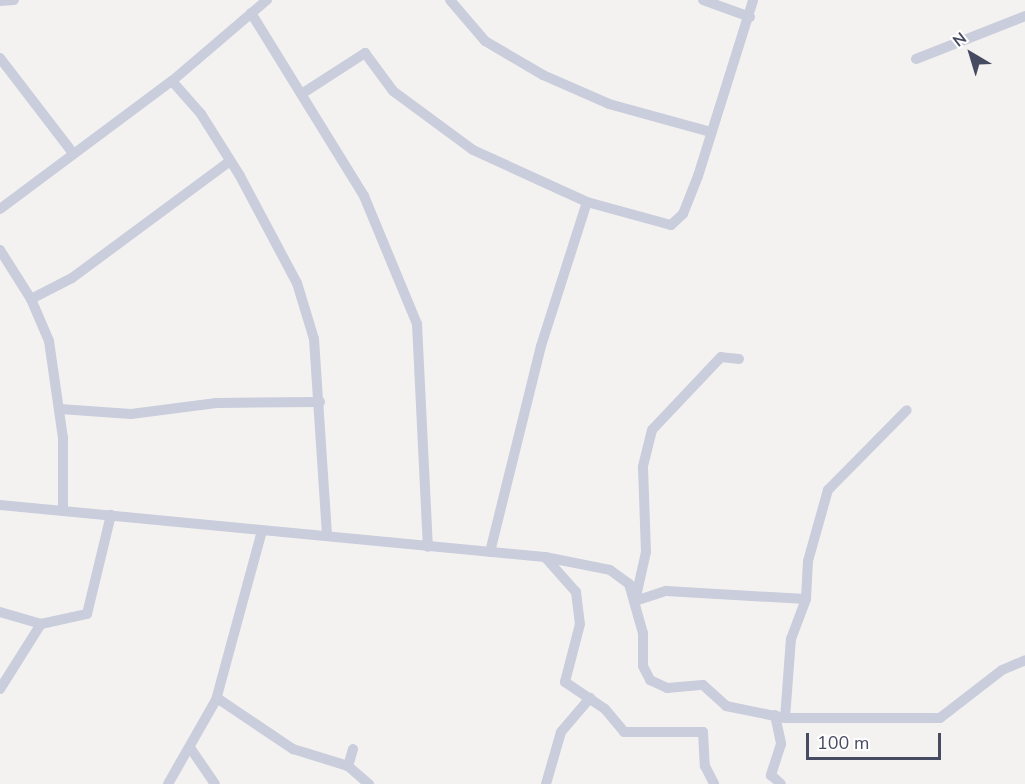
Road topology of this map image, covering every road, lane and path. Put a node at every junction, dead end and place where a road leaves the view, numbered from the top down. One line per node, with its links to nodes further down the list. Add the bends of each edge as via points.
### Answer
1 (14, 0): 6 (street)
2 (267, 0): 7 (street)
3 (450, 0): 14 (street, via 485,41 543,75 609,104)
4 (704, 0): 9 (street)
5 (753, 0): 9 (street)
6 (0, 1)
7 (251, 13): 12 (street); 13 (street)
8 (1025, 16): 11 (street)
9 (750, 17): 14 (street)
10 (0, 58): 15 (street)
11 (916, 59)
12 (172, 81): 15 (street); 16 (street, via 201,114)
13 (303, 93): 17 (street, via 365,53 393,91 464,144); 30 (street, via 364,196 417,324)
14 (711, 132): 17 (street, via 678,221 661,223)
15 (72, 152): 18 (street)
16 (229, 162): 20 (street, via 72,278); 22 (street, via 297,283 314,339)
17 (587, 202): 31 (street, via 539,356)
18 (0, 209)
19 (0, 250): 20 (street)
20 (31, 299): 23 (street, via 49,341)
21 (739, 359): 34 (street, via 721,357 652,430 643,467 646,552)
22 (320, 402): 23 (street, via 216,403 131,414); 29 (street)
23 (60, 409): 26 (street)
24 (907, 410): 33 (street, via 828,489 808,561)
25 (0, 505): 26 (street)
26 (63, 510): 27 (street)
27 (111, 515): 28 (street); 36 (street, via 87,614)
28 (262, 531): 29 (street); 39 (street)
29 (327, 536): 30 (street)
30 (428, 547): 31 (street)
31 (490, 552): 32 (street)
32 (545, 557): 34 (street, via 623,575); 40 (street, via 576,591 580,624 565,682)
33 (807, 599): 34 (street, via 666,591); 41 (street, via 791,639)
34 (635, 601): 41 (street, via 643,633 643,666 650,680 667,687 703,685 726,706)
35 (0, 612): 36 (street)
36 (41, 624): 38 (street)
37 (1025, 660): 41 (street, via 1002,670 940,718)
38 (0, 689)
39 (217, 698): 42 (street); 44 (street, via 293,749)
40 (590, 698): 48 (street, via 561,732); 49 (street, via 624,732 703,732 705,766)
41 (780, 717): 50 (street, via 781,744 771,775)
42 (191, 749): 45 (street); 46 (street)
43 (353, 749): 44 (street)
44 (348, 766): 47 (street)
45 (168, 784)
46 (215, 784)
47 (369, 784)
48 (546, 784)
49 (714, 784)
50 (781, 784)

